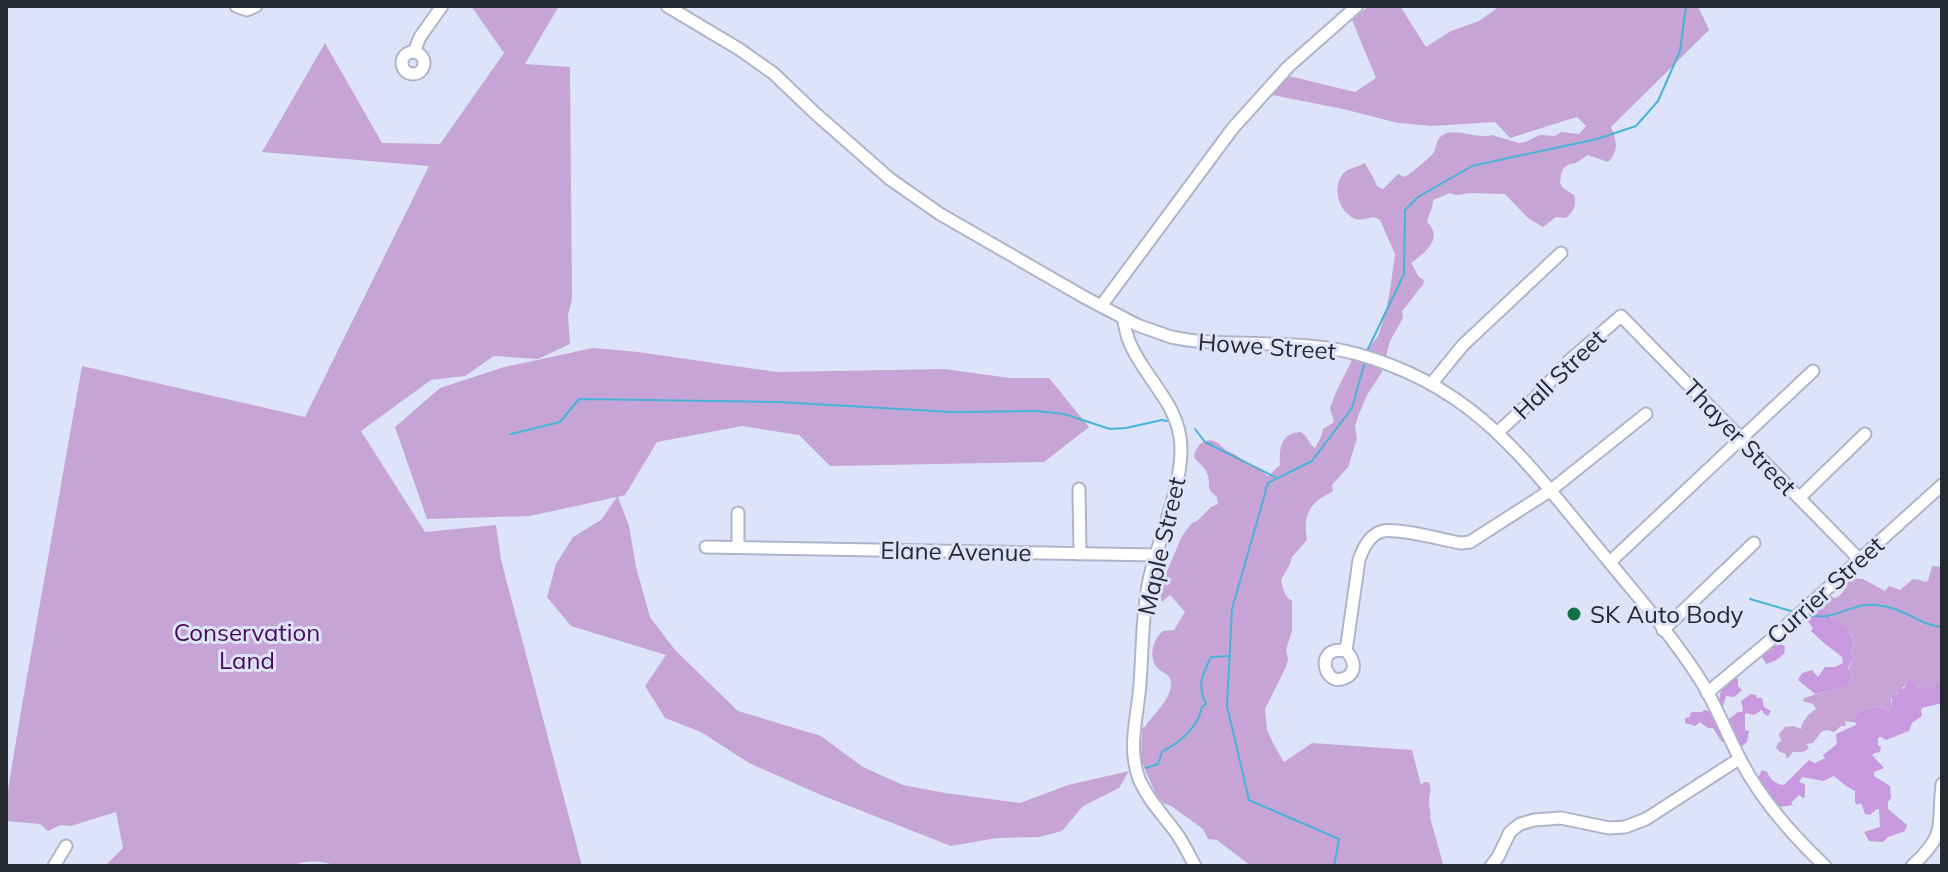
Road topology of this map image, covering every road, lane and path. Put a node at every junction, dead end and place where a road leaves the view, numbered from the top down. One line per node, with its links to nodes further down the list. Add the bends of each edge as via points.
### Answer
1 (236, 6): 2 (street)
2 (256, 6)
3 (442, 6): 6 (street)
4 (667, 6): 8 (street, Howe Street, via 773,73 910,194)
5 (1357, 6): 8 (street, via 1288,67 1233,128)
6 (414, 52)
7 (1561, 253): 12 (street, via 1463,345)
8 (1101, 306): 10 (street, Howe Street)
9 (1621, 316): 14 (street, Hall Street); 16 (street, Thayer Street)
10 (1123, 318): 12 (street, Howe Street, via 1188,340 1354,353); 26 (street, Maple Street, via 1127,339 1166,399 1180,438 1176,486)
11 (1813, 371): 16 (street)
12 (1432, 383): 14 (street, Howe Street)
13 (1646, 414): 19 (street)
14 (1498, 432): 19 (street, Howe Street)
15 (1865, 434): 20 (street)
16 (1741, 439): 20 (street, Thayer Street); 28 (street)
17 (1942, 485): 27 (street, Currier Street)
18 (1079, 489): 25 (street)
19 (1551, 490): 28 (street, Howe Street); 30 (street, via 1470,542 1383,531 1373,536 1359,560)
20 (1799, 498): 27 (street, Thayer Street)
21 (738, 513): 24 (street)
22 (1754, 543): 29 (street)
23 (706, 547): 24 (street, Elane Avenue)
24 (738, 547): 25 (street, Elane Avenue)
25 (1080, 554): 26 (street, Elane Avenue)
26 (1157, 555): 36 (street, Maple Street, via 1145,603 1133,754 1148,797)
27 (1859, 559): 31 (street, Currier Street)
28 (1610, 562): 29 (street, Howe Street)
29 (1663, 630): 31 (street, Howe Street)
30 (1346, 651)
31 (1707, 693): 32 (street, Howe Street)
32 (1739, 759): 37 (street, via 1625,827 1561,818 1520,824); 38 (street, Howe Street, via 1777,816)
33 (1942, 784): 39 (street, via 1939,833)
34 (66, 846): 35 (street)
35 (54, 866)
36 (1195, 866)
37 (1491, 866)
38 (1825, 866)
39 (1912, 866)

